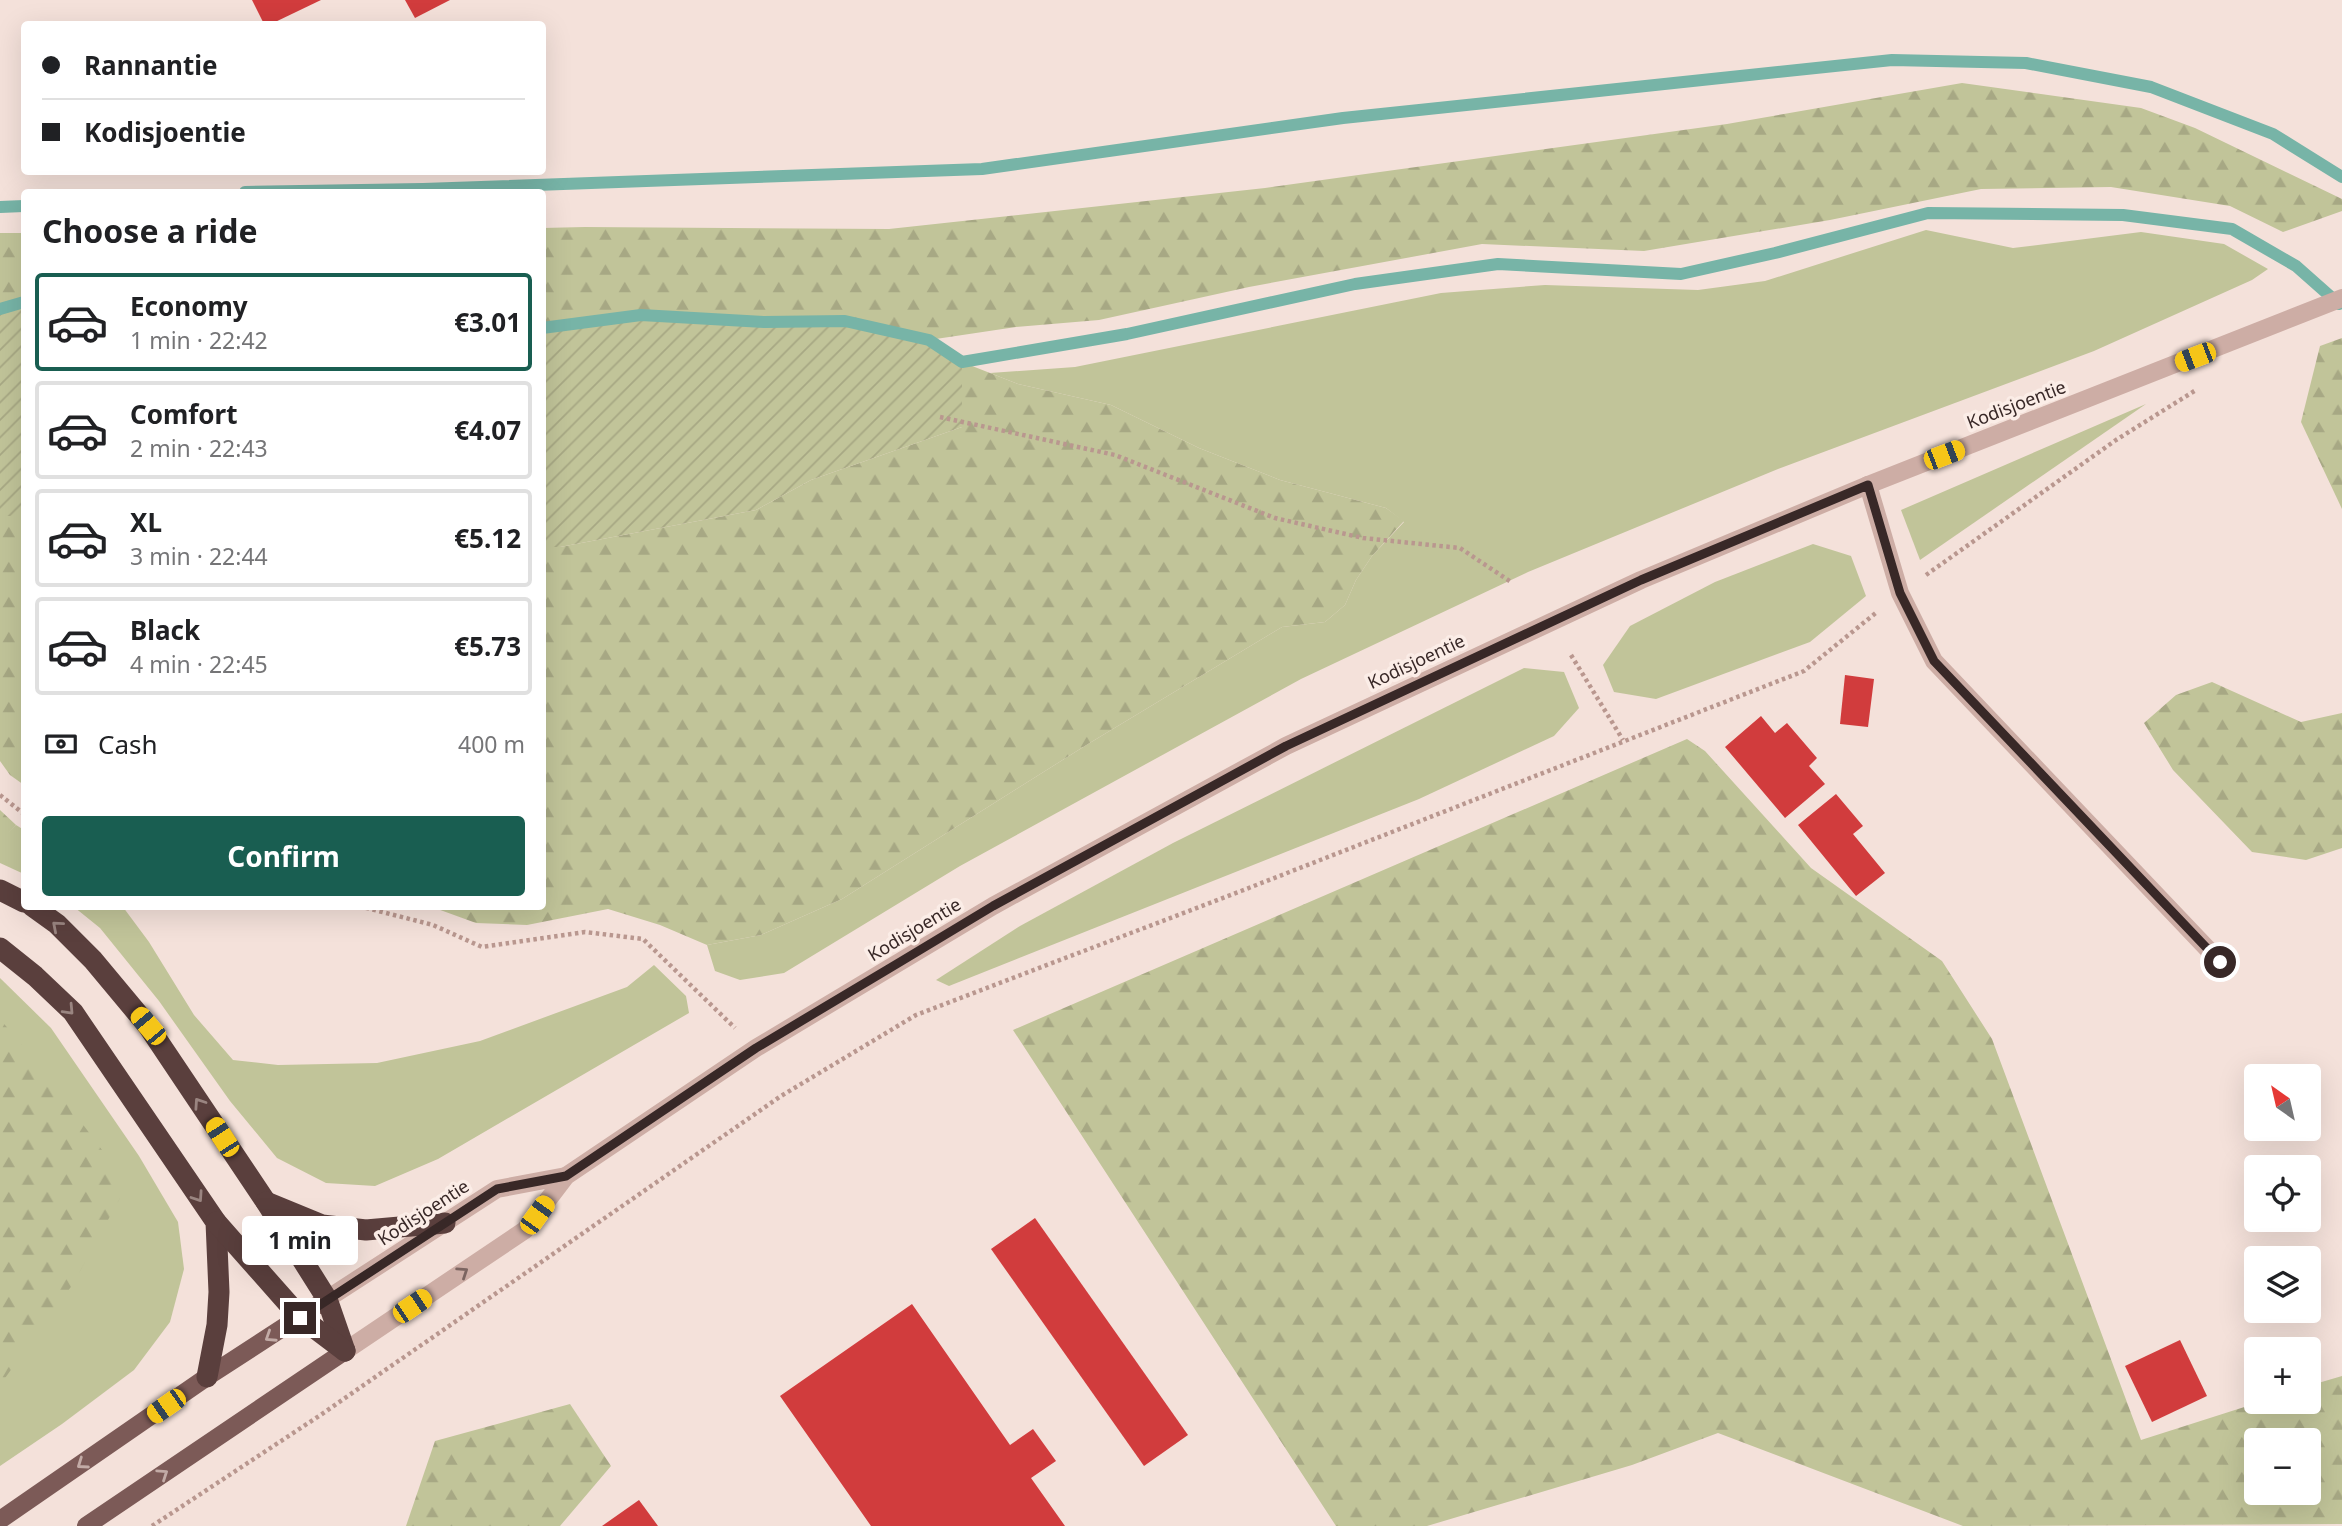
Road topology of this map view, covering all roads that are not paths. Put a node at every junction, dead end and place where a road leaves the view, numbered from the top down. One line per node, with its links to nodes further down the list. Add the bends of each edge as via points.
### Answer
1 (2342, 298): 2 (street, Kodisjoentie)
2 (1868, 485): 7 (street, via 1900,593 1934,661); 8 (street, Kodisjoentie, via 1641,580 1286,746 993,906 756,1048)
3 (0, 890): 4 (highway)
4 (21, 900)
5 (38, 910): 9 (highway, one-way to 5, via 148,1026 93,960)
6 (0, 948): 10 (highway, one-way to 10, via 73,1013)
7 (2220, 962)
8 (566, 1176): 11 (street, Kodisjoentie, via 497,1189); 14 (street, Kodisjoentie, one-way to 8, via 526,1230)
9 (266, 1202): 11 (highway, via 322,1225 366,1230); 12 (highway)
10 (216, 1223): 13 (highway); 15 (highway, via 218,1314)
11 (444, 1223): 12 (street, Kodisjoentie)
12 (327, 1299): 13 (main road, Kodisjoentie); 14 (highway)
13 (300, 1318): 14 (highway); 15 (main road, Kodisjoentie, one-way to 15)
14 (345, 1351): 17 (main road, Kodisjoentie, one-way to 14)
15 (207, 1377): 16 (main road, Kodisjoentie, one-way to 16)
16 (0, 1520)
17 (86, 1526)

